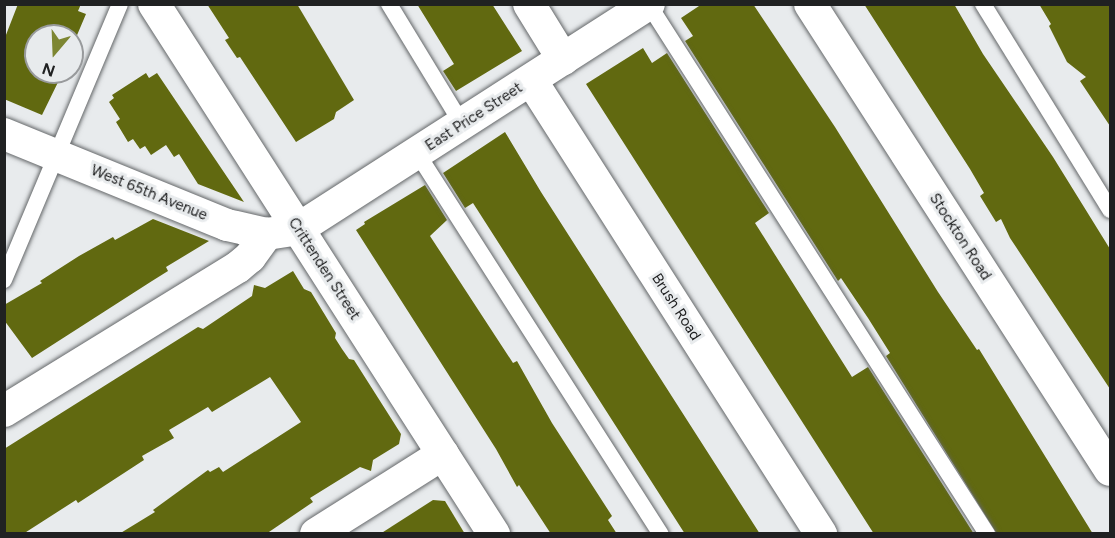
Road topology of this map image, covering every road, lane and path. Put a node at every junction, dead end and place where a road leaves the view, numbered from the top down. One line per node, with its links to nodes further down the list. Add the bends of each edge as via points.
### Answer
1 (120, 4): 13 (lane)
2 (154, 4): 15 (street, Crittenden Street)
3 (389, 4): 10 (lane)
4 (529, 4): 8 (street)
5 (810, 4): 20 (street, Stockton Road)
6 (983, 4): 14 (lane)
7 (649, 5): 8 (street, East Price Street); 25 (lane)
8 (563, 59): 9 (street, East Price Street)
9 (531, 80): 10 (street, East Price Street); 24 (street, Brush Road)
10 (462, 124): 12 (street, East Price Street)
11 (4, 134): 13 (street, West 65th Avenue)
12 (417, 153): 15 (street, East Price Street); 23 (lane)
13 (57, 156): 16 (street, West 65th Avenue, via 227,225); 17 (lane)
14 (1110, 210)
15 (298, 229): 16 (street, West 65th Avenue); 19 (street, Crittenden Street)
16 (267, 234): 18 (street, via 238,267)
17 (4, 280)
18 (4, 411)
19 (443, 454): 21 (street); 22 (street, Crittenden Street)
20 (1110, 470)
21 (316, 534)
22 (494, 534)
23 (661, 534)
24 (820, 534)
25 (987, 534)

